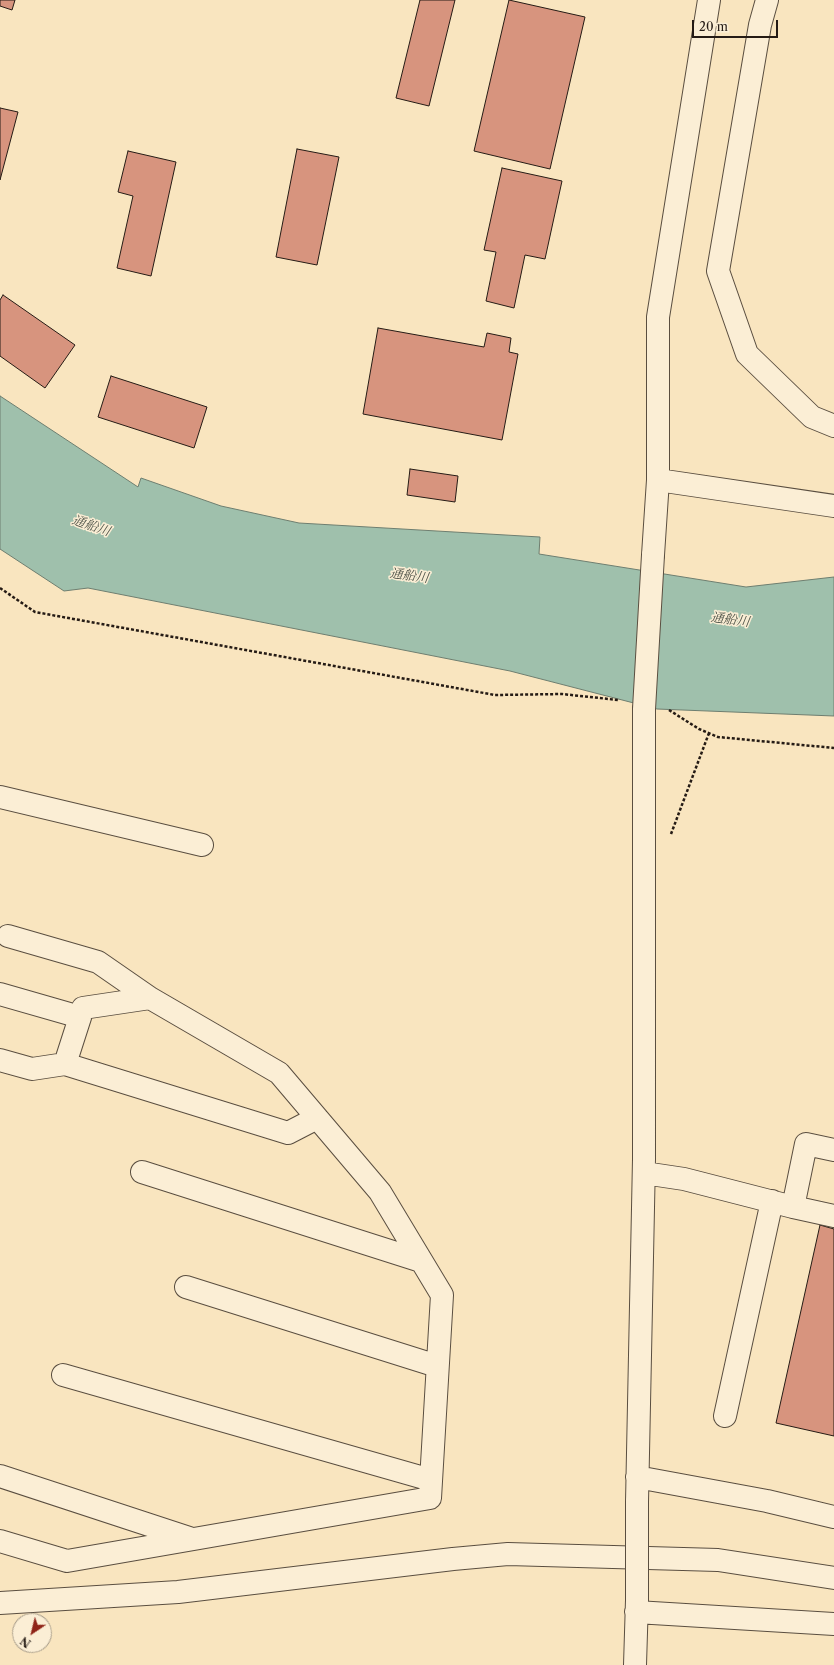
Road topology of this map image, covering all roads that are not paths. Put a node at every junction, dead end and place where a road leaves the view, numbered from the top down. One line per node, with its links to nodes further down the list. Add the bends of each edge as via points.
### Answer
1 (709, 0): 4 (street, via 658,317)
2 (767, 0): 3 (street, via 760,25 718,271 747,354 812,417)
3 (834, 426)
4 (658, 480): 5 (street); 17 (street, bridge, via 644,709)
5 (834, 506)
6 (0, 797): 7 (street)
7 (202, 845)
8 (8, 936): 10 (street, via 98,962)
9 (0, 994): 11 (street)
10 (150, 998): 11 (street, via 83,1008); 14 (street, via 279,1073)
11 (80, 1017): 13 (street)
12 (0, 1060): 13 (street, via 32,1069)
13 (65, 1064): 14 (street, via 288,1133)
14 (317, 1118): 20 (street, via 380,1192)
15 (834, 1150): 18 (street, via 806,1144)
16 (142, 1172): 20 (street)
17 (644, 1173): 18 (street, via 684,1179); 26 (street)
18 (783, 1204): 19 (street); 24 (street)
19 (834, 1216)
20 (421, 1261): 22 (street, via 442,1294)
21 (186, 1287): 22 (street)
22 (438, 1366): 27 (street)
23 (63, 1375): 27 (street)
24 (725, 1416)
25 (0, 1476): 29 (street)
26 (637, 1477): 28 (street, via 767,1501); 33 (street, bridge)
27 (431, 1480): 29 (street, via 430,1498)
28 (834, 1517)
29 (192, 1539): 30 (street, via 66,1561)
30 (0, 1541)
31 (834, 1578): 32 (street, via 718,1560 508,1554 178,1592)
32 (0, 1604)
33 (637, 1606): 34 (street); 35 (street)
34 (834, 1624)
35 (635, 1665)

